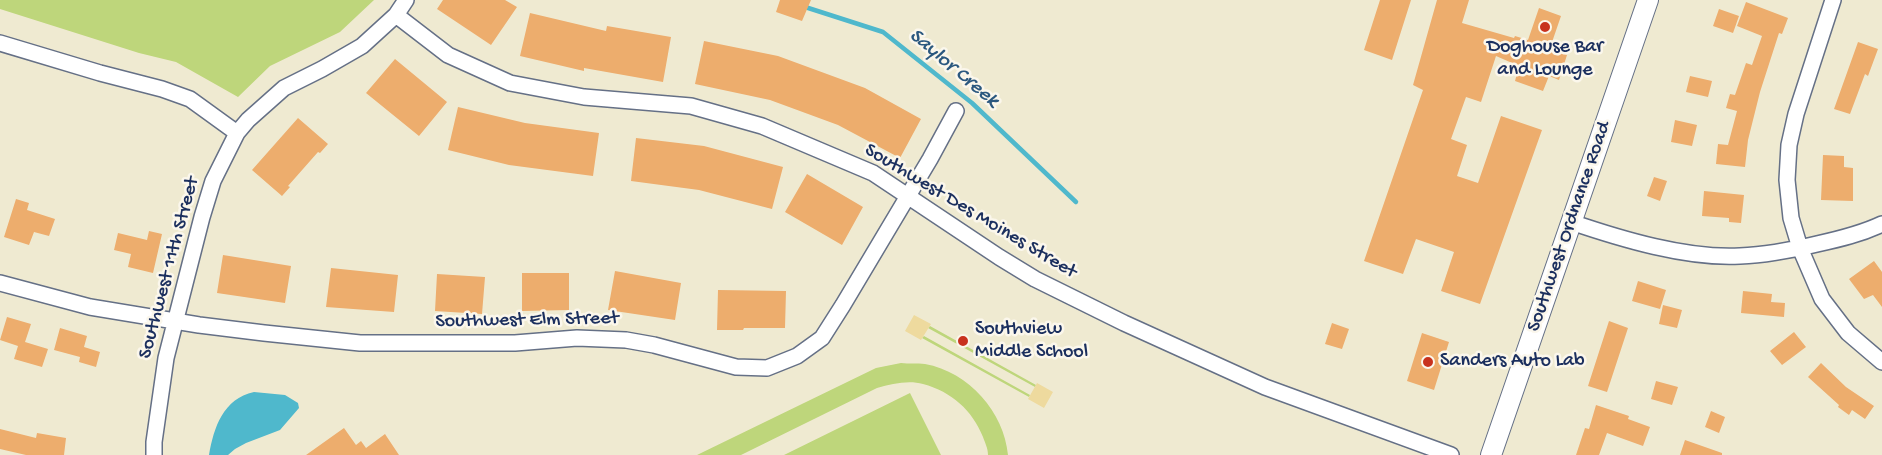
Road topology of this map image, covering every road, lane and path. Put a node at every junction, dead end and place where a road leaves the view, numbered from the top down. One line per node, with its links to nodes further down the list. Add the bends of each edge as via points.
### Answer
1 (406, 0): 4 (street, Southwest 11th Street)
2 (1648, 0): 9 (street, Southwest Ordnance Road)
3 (1833, 0): 11 (street, via 1789,145 1791,218)
4 (396, 15): 7 (street, Southwest 11th Street, via 362,46 284,88); 8 (street, Southwest Des Moines Street, via 448,55 510,83 584,97 691,106 762,126 873,173)
5 (0, 43): 7 (street, via 190,99)
6 (956, 111): 8 (street, Southwest Elm Street)
7 (237, 133): 13 (street, Southwest 11th Street, via 213,181)
8 (908, 196): 13 (street, Southwest Elm Street, via 822,338 797,356 767,368 736,367 626,340 360,343); 16 (street, Southwest Des Moines Street, via 1035,279 1124,323 1265,387)
9 (1571, 222): 11 (street, via 1620,239 1705,254 1740,256); 17 (street, Southwest Ordnance Road)
10 (1882, 224): 11 (street, via 1853,237)
11 (1800, 248): 14 (street, via 1822,299 1848,333)
12 (0, 283): 13 (street, Southwest Elm Street, via 90,307)
13 (176, 321): 15 (street, Southwest 11th Street, via 166,358)
14 (1882, 362)
15 (154, 455)
16 (1451, 455)
17 (1491, 455)

